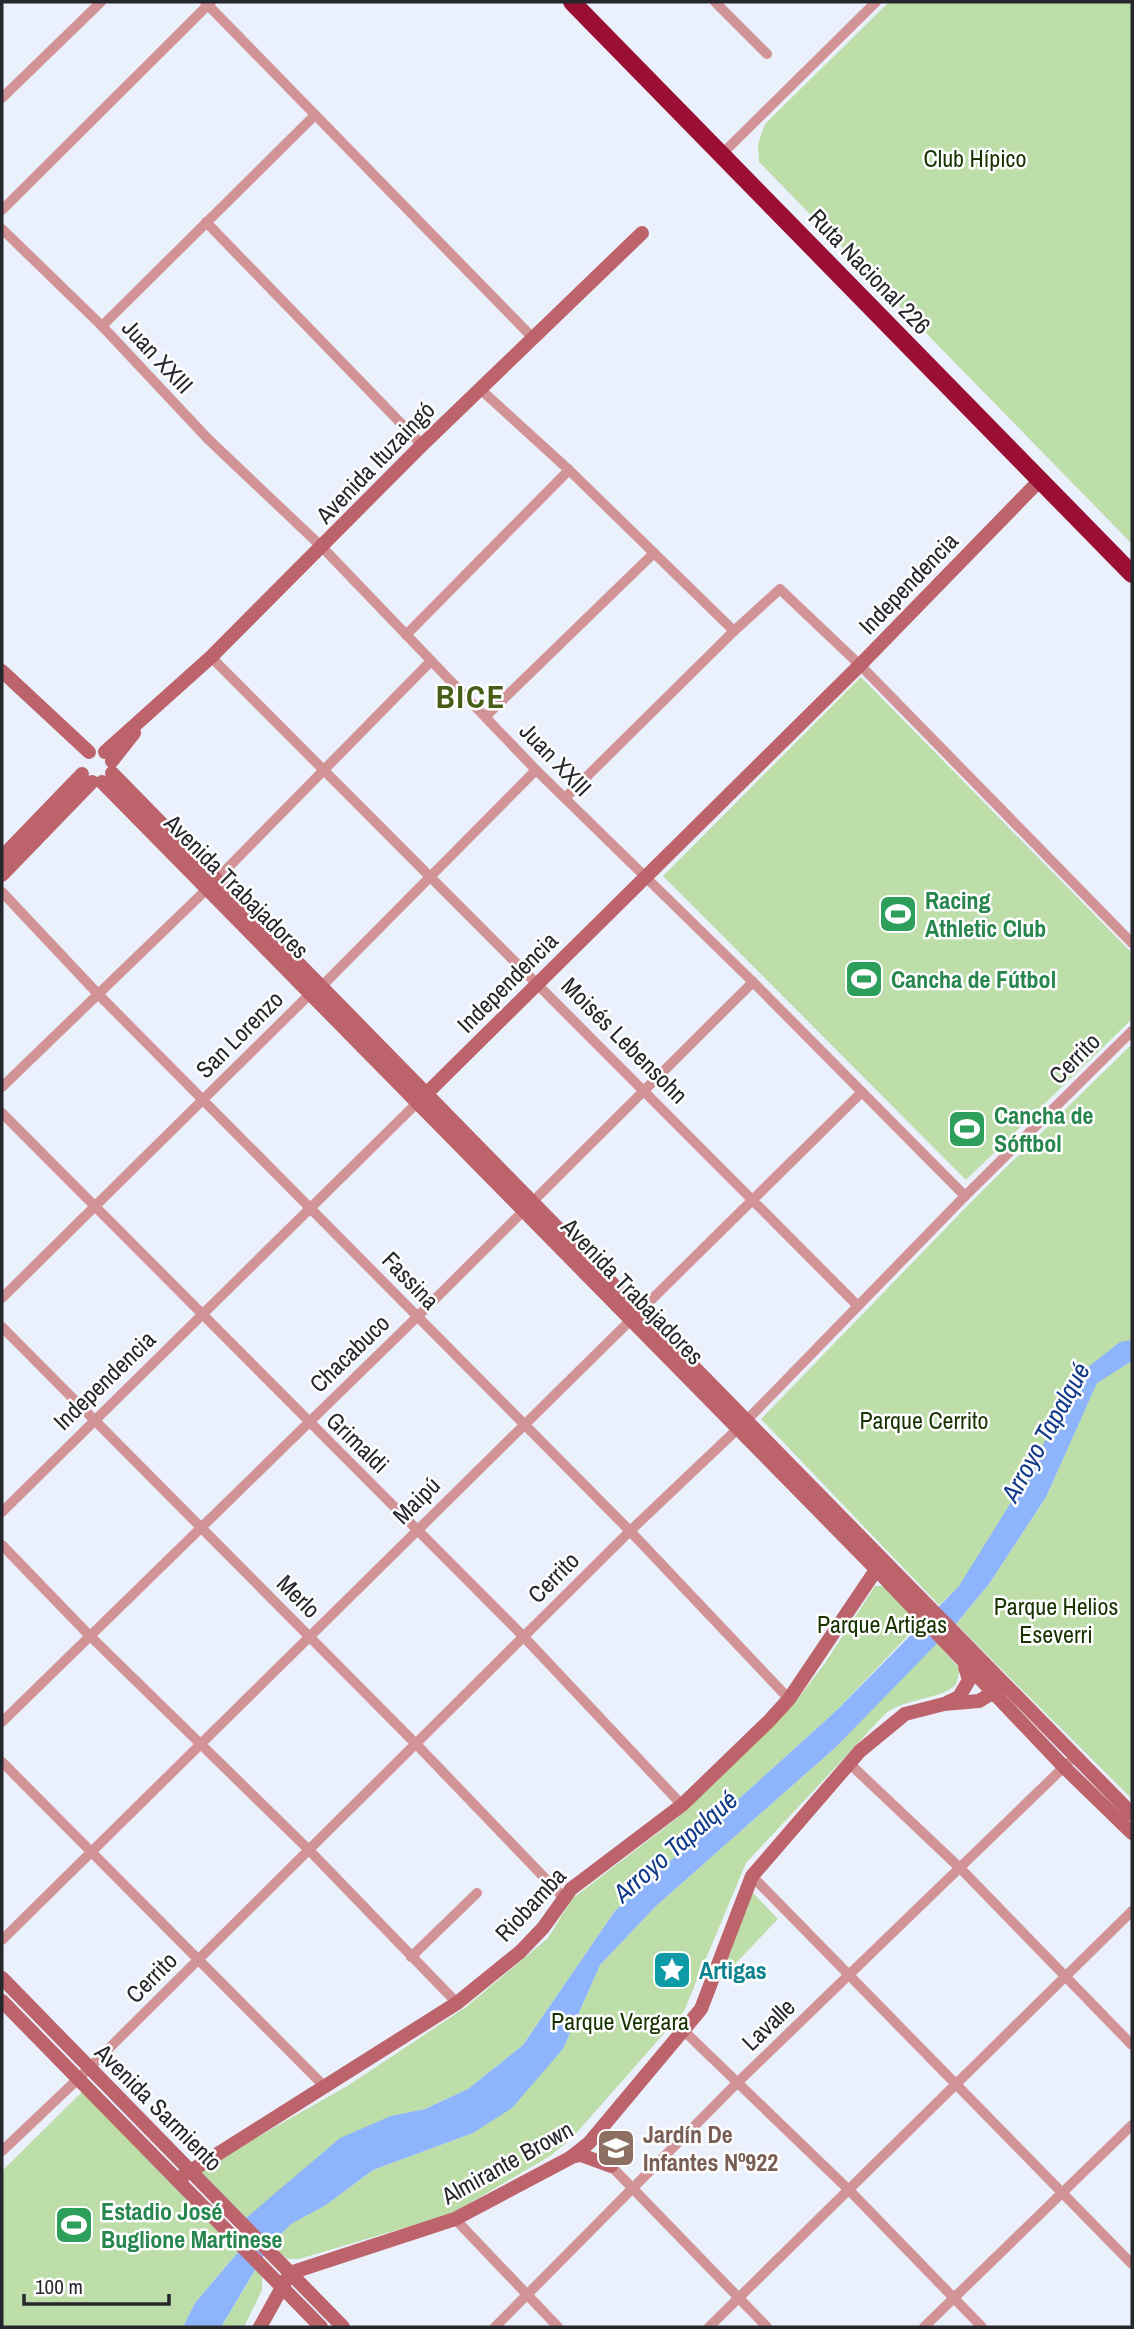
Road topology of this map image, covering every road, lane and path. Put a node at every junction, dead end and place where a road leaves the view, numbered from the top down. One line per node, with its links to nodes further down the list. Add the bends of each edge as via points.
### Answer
1 (101, 2): 7 (street)
2 (572, 2): 9 (highway, Ruta Nacional 226)
3 (716, 2): 6 (street)
4 (876, 2): 9 (street)
5 (208, 3): 8 (street); 10 (street)
6 (767, 54)
7 (2, 98)
8 (315, 115): 11 (street); 15 (street)
9 (722, 154): 19 (highway, Ruta Nacional 226)
10 (2, 210)
11 (206, 222): 14 (street); 17 (street)
12 (2, 229): 14 (street, Juan XXIII)
13 (642, 233): 15 (main road, Avenida Ituzaingó)
14 (102, 326): 20 (street, Juan XXIII, via 208,439)
15 (532, 337): 16 (main road, Avenida Ituzaingó)
16 (480, 388): 17 (main road, Avenida Ituzaingó); 18 (street)
17 (422, 445): 20 (main road, Avenida Ituzaingó)
18 (569, 470): 21 (street); 24 (street)
19 (1040, 480): 22 (highway, Ruta Nacional 226); 27 (main road, Independencia)
20 (323, 548): 24 (street, Juan XXIII); 25 (main road, Avenida Ituzaingó)
21 (654, 554): 23 (street); 29 (street)
22 (1132, 574)
23 (734, 631): 27 (street, via 780,589); 33 (street)
24 (406, 635): 26 (street, Juan XXIII)
25 (211, 657): 30 (main road, Avenida Ituzaingó); 32 (street, Moisés Lebensohn)
26 (431, 661): 29 (street, Juan XXIII); 32 (street)
27 (860, 665): 37 (main road, Independencia); 40 (street)
28 (2, 671): 30 (main road, Avenida Trabajadores)
29 (486, 716): 31 (street, Juan XXIII)
30 (97, 767): 34 (main road, Avenida Ituzaingó); 35 (main road, Avenida Ituzaingó); 38 (main road, Avenida Trabajadores)
31 (536, 770): 33 (street, Juan XXIII); 36 (street, San Lorenzo)
32 (323, 772): 36 (street, Moisés Lebensohn); 38 (street)
33 (565, 798): 37 (street, Juan XXIII)
34 (2, 857)
35 (2, 875)
36 (430, 876): 41 (street, Moisés Lebensohn); 43 (street, San Lorenzo)
37 (644, 878): 41 (main road, Independencia); 42 (street, Juan XXIII)
38 (211, 884): 43 (main road, Avenida Trabajadores); 44 (street)
39 (2, 892): 44 (street, Fassina)
40 (1132, 943)
41 (538, 982): 47 (street, Moisés Lebensohn); 50 (main road, Independencia)
42 (753, 982): 47 (street, Chacabuco); 48 (street, Juan XXIII)
43 (316, 990): 49 (street, San Lorenzo); 50 (main road, Avenida Trabajadores)
44 (98, 994): 46 (street); 49 (street, Fassina)
45 (1132, 1031): 52 (street, Cerrito)
46 (2, 1087)
47 (645, 1090): 53 (street, Moisés Lebensohn); 54 (street, Chacabuco)
48 (862, 1092): 52 (street, Juan XXIII); 53 (street, Maipú)
49 (204, 1098): 55 (street, San Lorenzo); 56 (street, Fassina)
50 (423, 1098): 54 (main road, Avenida Trabajadores); 56 (street, Independencia)
51 (2, 1113): 55 (street, Grimaldi)
52 (965, 1196): 58 (street, Cerrito)
53 (752, 1199): 58 (street, Moisés Lebensohn); 59 (street, Maipú)
54 (528, 1206): 59 (main road, Avenida Trabajadores); 61 (street, Chacabuco)
55 (97, 1207): 57 (street, San Lorenzo); 60 (street, Grimaldi)
56 (310, 1207): 60 (street, Independencia); 61 (street, Fassina)
57 (2, 1298)
58 (858, 1306): 66 (street, Cerrito)
59 (634, 1314): 65 (street, Maipú); 66 (main road, Avenida Trabajadores)
60 (203, 1315): 63 (street, Independencia); 64 (street, Grimaldi)
61 (417, 1317): 64 (street, Chacabuco); 65 (street, Fassina)
62 (2, 1327): 63 (street, Merlo)
63 (94, 1421): 67 (street, Independencia); 68 (street, Merlo)
64 (307, 1422): 68 (street, Chacabuco); 69 (street, Grimaldi)
65 (523, 1422): 69 (street, Maipú); 70 (street, Fassina)
66 (742, 1425): 70 (street, Cerrito); 72 (main road, Avenida Trabajadores)
67 (2, 1512)
68 (201, 1527): 74 (street, Chacabuco); 76 (street, Merlo)
69 (417, 1530): 75 (street, Grimaldi); 76 (street, Maipú)
70 (630, 1531): 75 (street, Cerrito); 80 (street, Fassina)
71 (2, 1545): 74 (street)
72 (880, 1565): 73 (main road, Avenida Trabajadores); 80 (main road, Riobamba)
73 (902, 1587): 77 (main road, Avenida Trabajadores); 78 (main road, Avenida Trabajadores)
74 (89, 1635): 82 (street, Chacabuco); 83 (street)
75 (523, 1636): 84 (street, Cerrito); 89 (street, Grimaldi)
76 (310, 1637): 83 (street, Maipú); 84 (street, Merlo)
77 (962, 1662): 79 (main road, Avenida Trabajadores); 81 (main road, via 969,1680 965,1690)
78 (1005, 1684): 79 (main road, Almirante Brown); 85 (main road, Avenida Trabajadores)
79 (993, 1694): 81 (main road, Almirante Brown, via 979,1701); 88 (main road, Avenida Trabajadores)
80 (789, 1699): 89 (main road, Riobamba)
81 (944, 1704): 87 (main road, Almirante Brown, via 895,1720)
82 (2, 1722)
83 (201, 1743): 92 (street); 93 (street, Maipú)
84 (415, 1743): 92 (street, Cerrito); 97 (street, Merlo)
85 (1075, 1756): 88 (street, Lavalle); 90 (main road, Avenida Trabajadores)
86 (2, 1762): 93 (street)
87 (850, 1764): 94 (street); 95 (main road, Almirante Brown)
88 (1064, 1767): 91 (main road, Avenida Trabajadores); 94 (street, Lavalle)
89 (682, 1805): 97 (main road, Riobamba)
90 (1132, 1814)
91 (1132, 1833)
92 (308, 1849): 100 (street); 101 (street, Cerrito)
93 (92, 1851): 99 (street, Maipú); 101 (street)
94 (961, 1869): 102 (street); 103 (street, Lavalle)
95 (752, 1877): 103 (street); 107 (main road, Almirante Brown, via 706,1999)
96 (477, 1894): 100 (street)
97 (563, 1897): 106 (main road, Riobamba, via 530,1943)
98 (1132, 1911): 102 (street)
99 (2, 1940)
100 (411, 1956): 106 (street)
101 (199, 1959): 109 (street, Cerrito); 112 (street)
102 (1065, 1975): 108 (street); 111 (street)
103 (848, 1976): 110 (street, Lavalle); 111 (street)
104 (2, 1978): 109 (main road, Avenida Sarmiento)
105 (2, 2001): 109 (main road, Avenida Sarmiento)
106 (457, 2003): 112 (main road, Riobamba)
107 (685, 2032): 110 (street); 114 (main road, Almirante Brown)
108 (1132, 2045)
109 (84, 2073): 115 (street, Cerrito); 118 (main road, Avenida Sarmiento)
110 (737, 2083): 119 (street, Lavalle); 120 (street)
111 (957, 2085): 120 (street); 121 (street)
112 (326, 2088): 118 (main road, Riobamba)
113 (1132, 2125): 121 (street)
114 (603, 2128): 116 (main road, Almirante Brown); 117 (main road, via 602,2149)
115 (2, 2151)
116 (570, 2158): 117 (main road, via 581,2155); 122 (main road, Almirante Brown)
117 (611, 2166): 119 (street)
118 (184, 2176): 124 (main road, Avenida Sarmiento, via 206,2186); 125 (main road, Avenida Sarmiento, via 196,2199)
119 (632, 2189): 126 (street, Lavalle); 127 (street)
120 (849, 2190): 127 (street); 128 (street)
121 (1064, 2195): 123 (street); 128 (street)
122 (455, 2219): 124 (main road, Almirante Brown); 126 (street)
123 (1132, 2263)
124 (285, 2268): 125 (main road); 131 (main road, Avenida Sarmiento)
125 (282, 2288): 129 (main road); 130 (main road, Avenida Sarmiento)
126 (526, 2295): 132 (street, Lavalle); 133 (street)
127 (739, 2298): 134 (street); 135 (street)
128 (953, 2299): 136 (street); 137 (street)
129 (260, 2327)
130 (321, 2327)
131 (343, 2327)
132 (495, 2327)
133 (558, 2327)
134 (709, 2327)
135 (767, 2327)
136 (924, 2327)
137 (982, 2327)

